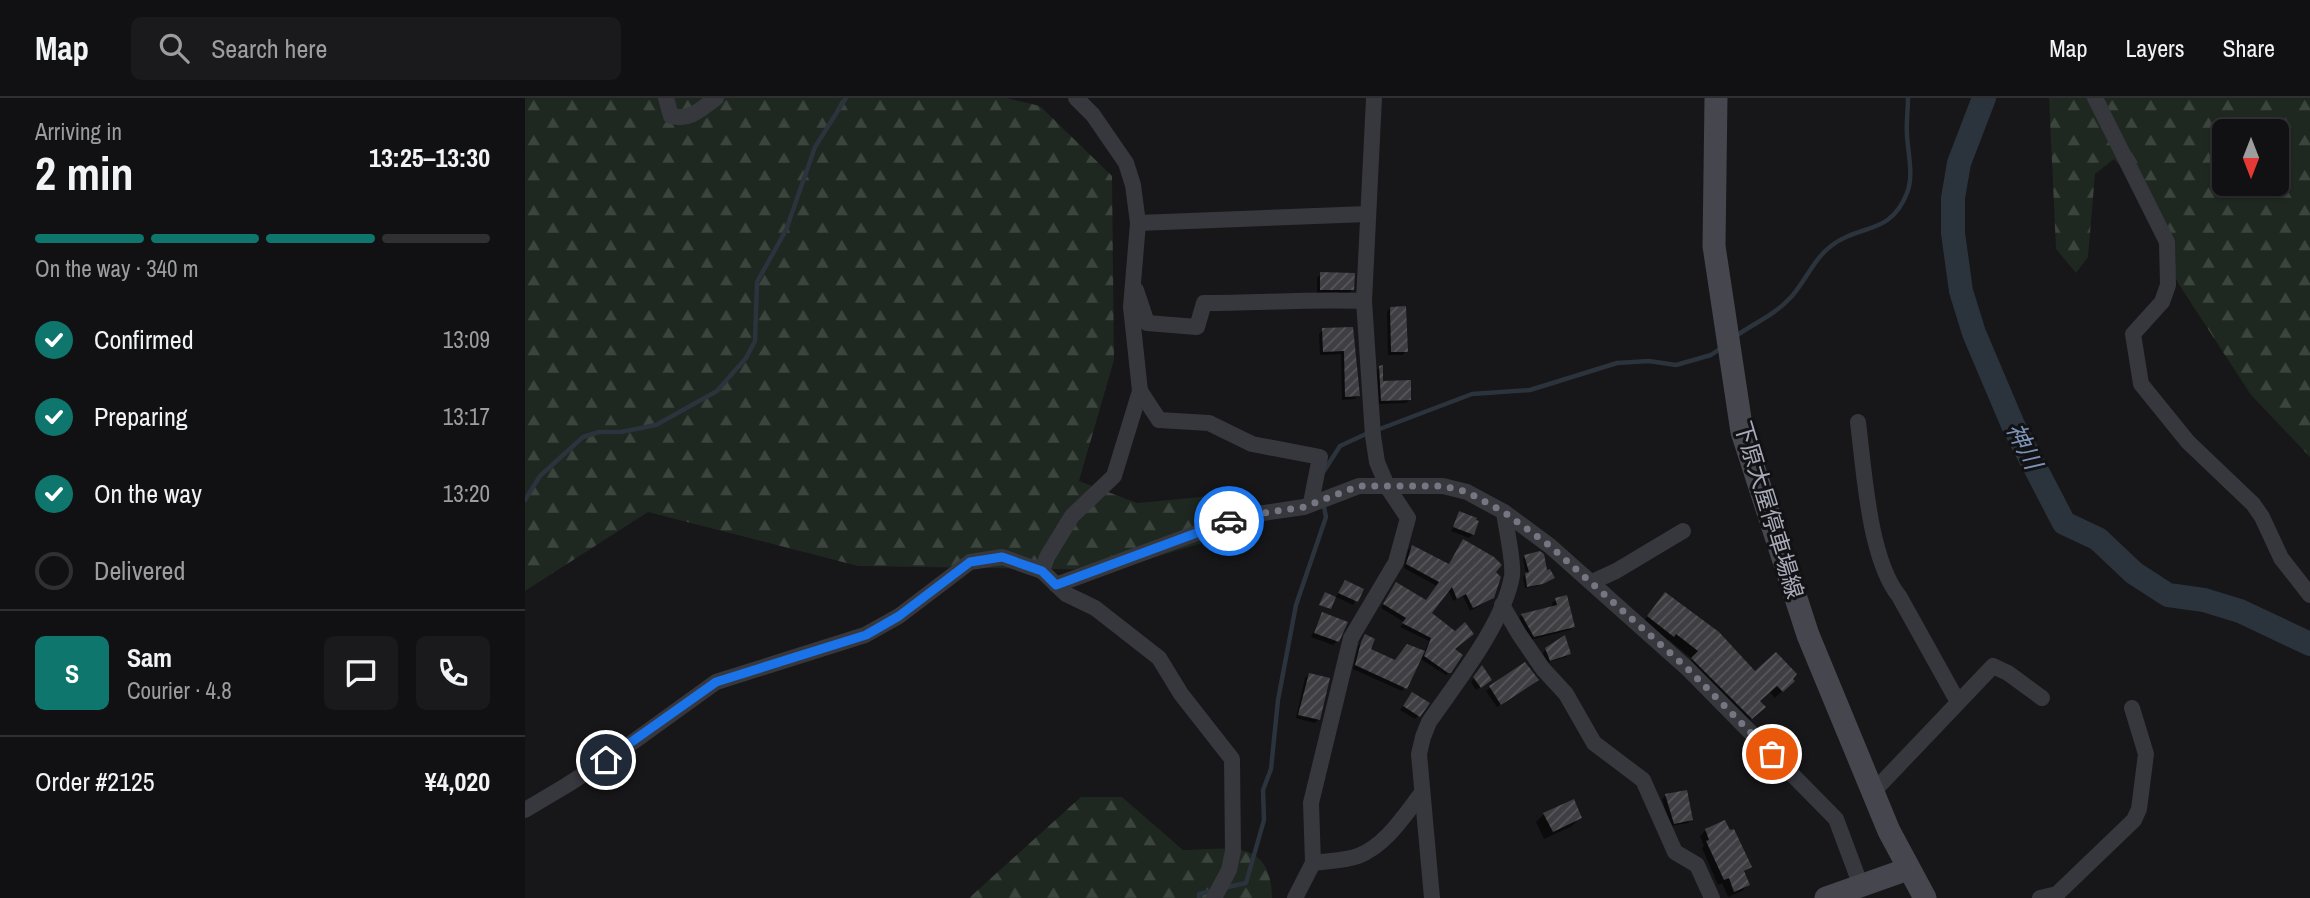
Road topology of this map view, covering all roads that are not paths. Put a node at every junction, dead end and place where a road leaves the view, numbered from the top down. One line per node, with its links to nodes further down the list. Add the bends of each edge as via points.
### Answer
1 (666, 98): 2 (street, via 671,116 678,118 693,116)
2 (716, 98)
3 (1076, 98): 8 (street, via 1126,163)
4 (1374, 98): 7 (street)
5 (1716, 98): 25 (main road, 下原大屋停車場線, via 1714,246 1742,432 1808,635)
6 (2095, 98): 20 (street, via 2167,242 2168,285 2162,302 2133,334 2141,384 2189,442 2253,504 2281,558)
7 (1367, 214): 8 (street); 10 (street)
8 (1137, 223): 9 (street)
9 (1134, 286): 10 (street, via 1147,323 1187,327 1197,327 1204,303); 11 (street, via 1131,307)
10 (1364, 301): 13 (street, via 1373,436 1377,463)
11 (1140, 391): 14 (street, via 1159,420 1209,423 1252,444 1320,457); 17 (street, via 1114,476 1072,516)
12 (1859, 422): 23 (street, via 1868,507 1888,582)
13 (1388, 488): 14 (street, via 1359,486); 15 (street, via 1443,486 1467,492); 28 (street, via 1408,518 1396,562 1351,638 1311,803)
14 (1311, 503): 19 (street, via 1243,516)
15 (1504, 512): 18 (street); 21 (street, via 1512,573)
16 (1683, 531): 18 (street)
17 (1042, 571): 19 (street); 27 (street, via 1002,557 970,562 866,635 716,682 626,747)
18 (1592, 582): 30 (street, via 1687,668 1836,819)
19 (1056, 585): 31 (street, via 1095,608 1159,658 1232,759 1233,850 1229,870)
20 (2310, 595)
21 (1502, 605): 26 (street, via 1429,722 1419,754); 34 (street, via 1543,669 1566,694 1594,743 1643,780 1675,852 1697,865)
22 (2042, 698): 23 (street, via 1993,666)
23 (1958, 702): 25 (street)
24 (2132, 708): 37 (street, via 2146,754 2134,820 2057,894)
25 (1873, 792): 29 (main road, 下原大屋停車場線)
26 (1421, 794): 28 (street, via 1376,846 1357,857); 33 (street)
27 (525, 810)
28 (1313, 863): 32 (street)
29 (1908, 869): 30 (main road); 36 (main road, 下原大屋停車場線)
30 (1861, 886): 35 (main road)
31 (1216, 893)
32 (1295, 898)
33 (1432, 898)
34 (1712, 898)
35 (1826, 898)
36 (1925, 898)
37 (2040, 898)

